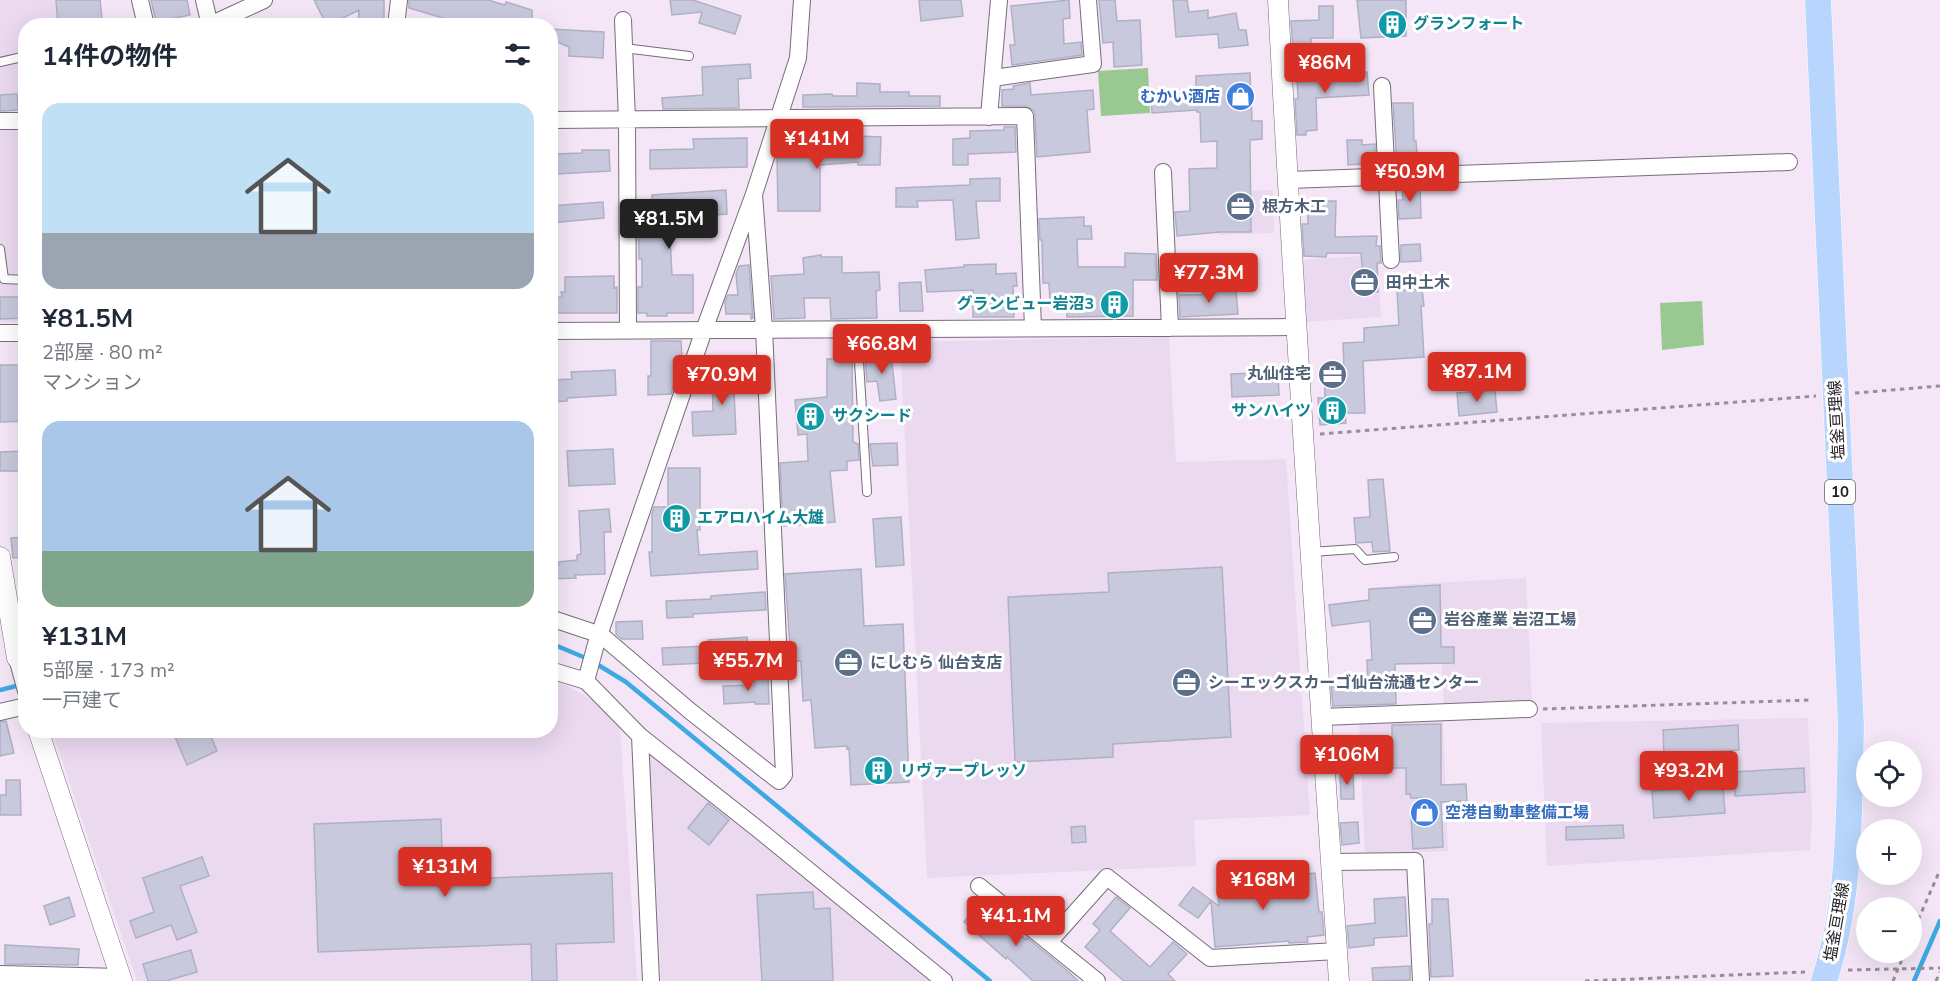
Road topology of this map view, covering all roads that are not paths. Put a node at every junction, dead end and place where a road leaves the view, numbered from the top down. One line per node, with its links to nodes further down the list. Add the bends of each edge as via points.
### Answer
1 (140, 0): 10 (street)
2 (204, 0): 11 (street)
3 (264, 0): 12 (street)
4 (399, 0): 13 (street)
5 (802, 0): 22 (street, via 798,58)
6 (999, 0): 19 (street)
7 (1088, 0): 19 (street, via 1093,64)
8 (1278, 0): 30 (street)
9 (1818, 0): 65 (main road, 塩釜亘理線 / 10, via 1850,737 1845,877)
10 (145, 18)
11 (208, 18)
12 (225, 18)
13 (397, 18)
14 (623, 20): 15 (street)
15 (624, 48): 16 (lane); 24 (street)
16 (689, 56)
17 (18, 58): 18 (lane)
18 (0, 62)
19 (993, 78): 21 (street)
20 (1382, 86): 29 (street)
21 (989, 117): 22 (street); 37 (street, via 1025,116)
22 (777, 119): 24 (street); 31 (street)
23 (558, 120): 24 (street)
24 (627, 120): 42 (street)
25 (0, 121): 26 (street)
26 (18, 121)
27 (1788, 162): 29 (street)
28 (1163, 172): 38 (street)
29 (1386, 176): 30 (street); 33 (street)
30 (1288, 180): 35 (street)
31 (754, 194): 39 (street); 40 (street)
32 (0, 249): 34 (lane, via 4,279)
33 (1391, 261)
34 (18, 280)
35 (1296, 327): 38 (street); 46 (street)
36 (857, 328): 37 (street); 39 (street); 45 (lane)
37 (1033, 328): 38 (street)
38 (1170, 328)
39 (764, 329): 40 (street); 50 (street, via 784,775 779,781)
40 (704, 330): 42 (street); 50 (street)
41 (558, 331): 42 (street)
42 (628, 331)
43 (0, 333): 44 (street)
44 (18, 333)
45 (867, 492)
46 (1311, 552): 48 (lane, via 1355,549 1365,560); 57 (street)
47 (0, 557): 51 (street)
48 (1394, 557)
49 (558, 622): 50 (street)
50 (599, 640): 53 (street)
51 (18, 644)
52 (558, 672): 53 (street)
53 (586, 681): 58 (street)
54 (18, 708): 56 (street)
55 (1529, 709): 57 (street)
56 (0, 712)
57 (1322, 717): 60 (street)
58 (640, 736): 67 (street); 68 (street)
59 (41, 738): 66 (street)
60 (1331, 862): 63 (street); 71 (street, via 1415,861)
61 (980, 886): 62 (street)
62 (1048, 942): 63 (street, via 1107,878 1210,958); 69 (street)
63 (1337, 951): 70 (street)
64 (0, 974): 66 (street)
65 (1826, 976)
66 (122, 979)
67 (651, 981)
68 (944, 981)
69 (1097, 981)
70 (1339, 981)
71 (1421, 981)

